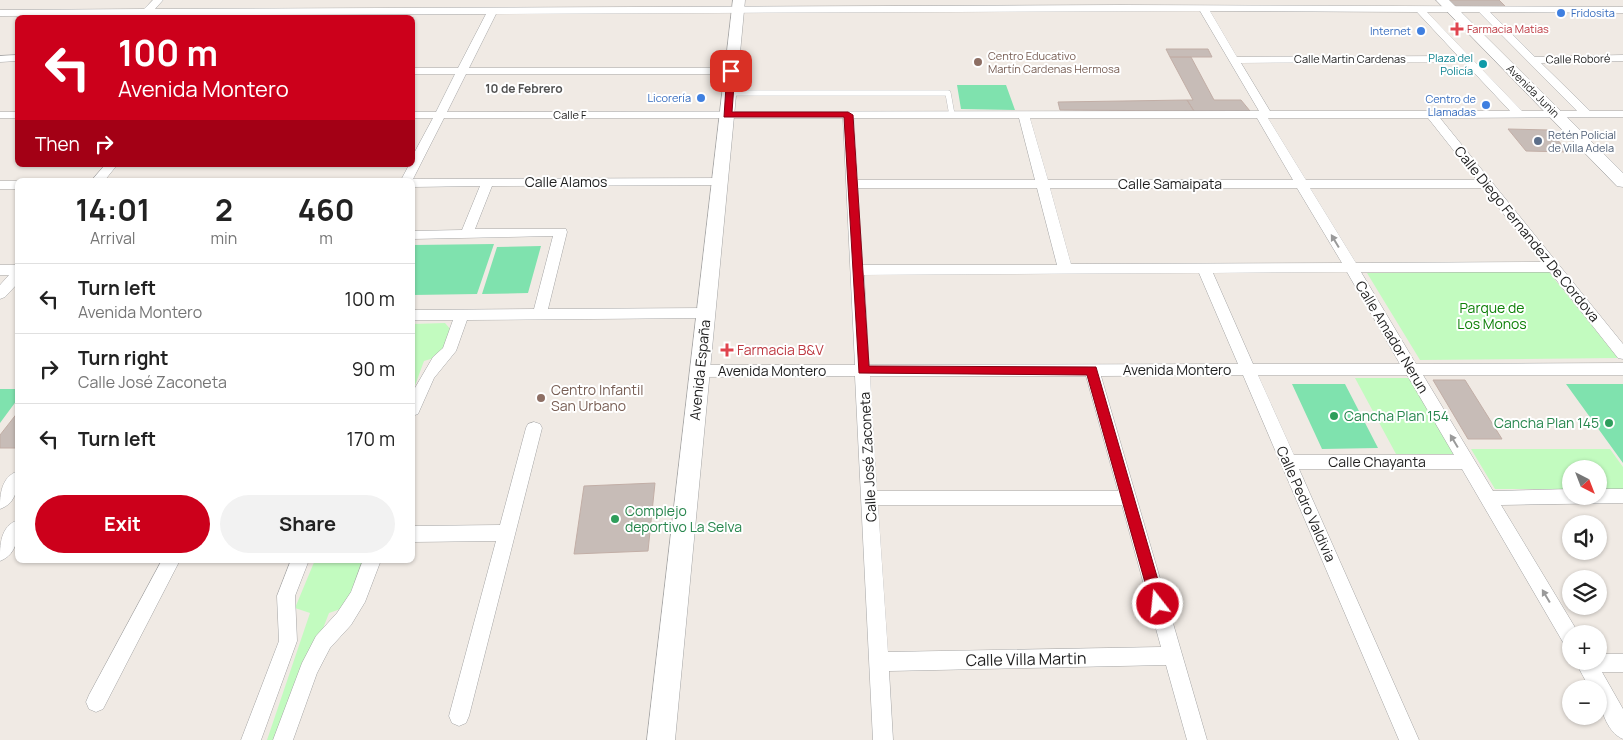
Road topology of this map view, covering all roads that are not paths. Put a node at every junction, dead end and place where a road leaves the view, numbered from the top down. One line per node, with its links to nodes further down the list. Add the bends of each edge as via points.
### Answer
1 (158, 0): 25 (street)
2 (254, 0): 26 (street)
3 (467, 0): 22 (street)
4 (649, 0): 21 (street)
5 (1261, 0): 14 (street)
6 (1340, 0): 15 (street)
7 (1550, 0): 18 (street)
8 (1118, 4): 11 (street); 13 (street)
9 (739, 5): 10 (street); 21 (street); 36 (street, Avenida España)
10 (830, 5): 11 (street)
11 (906, 5)
12 (1447, 5): 16 (street); 17 (street); 41 (street, Avenida Junin)
13 (1203, 8): 14 (street); 32 (street, Calle Amador Nerun)
14 (1268, 9): 15 (street)
15 (1348, 10): 16 (street)
16 (1420, 10): 30 (street, Avenida Junin)
17 (1482, 10): 18 (street); 33 (street, Avenida Junin)
18 (1562, 10): 19 (street)
19 (1612, 10): 20 (street); 27 (street)
20 (1623, 10)
21 (647, 11): 23 (street)
22 (460, 12): 23 (street); 26 (street)
23 (492, 12): 35 (street)
24 (0, 13): 25 (street)
25 (146, 13): 26 (street)
26 (241, 15)
27 (1623, 20)
28 (0, 58): 29 (street)
29 (15, 58)
30 (1467, 58): 32 (street, Calle Martin Cardenas); 40 (street, Avenida Junin)
31 (1623, 58): 33 (street, Calle Roboré)
32 (1233, 60): 38 (street, Calle Amador Nerun)
33 (1533, 60): 42 (street, Avenida Junin)
34 (415, 71): 35 (street)
35 (462, 71): 36 (street); 47 (street)
36 (731, 71): 37 (street, Avenida España)
37 (730, 93): 48 (street, Avenida España); 50 (lane, via 948,93)
38 (1263, 114): 39 (street, Calle F); 51 (street, Calle F); 61 (street, Calle Amador Nerun)
39 (1431, 114): 40 (street, Calle F); 62 (street, Calle Diego Fernandez De Cordova)
40 (1518, 114): 41 (street, Calle F)
41 (1556, 114): 42 (street, Calle F); 56 (street, Avenida Junin)
42 (1587, 114): 43 (street, Calle F)
43 (1623, 114)
44 (0, 115): 45 (street)
45 (15, 115)
46 (415, 115): 47 (street, Calle F)
47 (440, 115): 48 (street, Calle F); 52 (street)
48 (727, 115): 49 (street, Calle F); 55 (street, Avenida España)
49 (848, 115): 50 (street, Calle F); 59 (street, Calle José Zaconeta)
50 (952, 115): 51 (street, Calle F)
51 (1024, 115): 60 (street)
52 (415, 164)
53 (109, 167): 54 (street)
54 (100, 178)
55 (720, 181): 58 (street, Calle Alamos); 76 (street, Avenida España)
56 (1623, 182)
57 (415, 183): 58 (street, Calle Alamos)
58 (487, 183): 65 (street)
59 (853, 184): 60 (street, Calle Samaipata); 72 (street, Calle José Zaconeta)
60 (1042, 184): 61 (street, Calle Samaipata); 68 (street)
61 (1301, 184): 62 (street, Calle Samaipata); 70 (street, Calle Amador Nerun, one-way to 61)
62 (1487, 184): 67 (street, Calle Diego Fernandez De Cordova)
63 (0, 185): 64 (street)
64 (15, 185)
65 (467, 234): 66 (street); 78 (street, via 561,232)
66 (415, 235)
67 (1554, 267): 70 (street); 80 (street, Calle Diego Fernandez De Cordova)
68 (1065, 268): 69 (street); 72 (street)
69 (1204, 268): 70 (street); 85 (street, Calle Pedro Valdivia)
70 (1351, 268): 81 (street, Calle Amador Nerun)
71 (0, 270): 73 (street)
72 (858, 270): 83 (street, Calle José Zaconeta)
73 (15, 272)
74 (15, 276): 75 (street)
75 (0, 294)
76 (706, 313): 78 (street); 86 (street, Avenida España)
77 (462, 314): 78 (street); 79 (street); 87 (street, via 449,351 428,376)
78 (540, 314)
79 (415, 315)
80 (1623, 354)
81 (1411, 369): 82 (street, Avenida Montero); 85 (street, Avenida Montero); 90 (street, Calle Amador Nerun, one-way to 81)
82 (1623, 369)
83 (863, 370): 84 (street, Avenida Montero); 86 (street, Avenida Montero); 95 (street, Calle José Zaconeta)
84 (1092, 370): 85 (street, Avenida Montero); 96 (street)
85 (1247, 370): 89 (street, Calle Pedro Valdivia)
86 (700, 371): 117 (street, Avenida España)
87 (415, 404)
88 (534, 428): 100 (street)
89 (1288, 462): 90 (street, Calle Chayanta); 120 (street, Calle Pedro Valdivia)
90 (1466, 462): 97 (street, Calle Amador Nerun)
91 (15, 482): 98 (street)
92 (1608, 496): 93 (street)
93 (1623, 496)
94 (1562, 497): 97 (street)
95 (870, 498): 96 (street); 108 (street, Calle José Zaconeta)
96 (1128, 498): 107 (street)
97 (1489, 498): 106 (street, Calle Amador Nerun, one-way to 97)
98 (0, 502)
99 (15, 531): 102 (street)
100 (506, 533): 101 (street); 113 (street)
101 (415, 534)
102 (0, 553)
103 (169, 563): 112 (street)
104 (299, 563): 115 (street, via 286,596 288,641)
105 (371, 563): 116 (street, via 359,596 323,642)
106 (1563, 625)
107 (1173, 656): 108 (street, Calle Villa Martin); 119 (street)
108 (879, 662): 118 (street, Calle José Zaconeta)
109 (1607, 663): 110 (street)
110 (1623, 663)
111 (1590, 670): 114 (street)
112 (96, 702)
113 (459, 716)
114 (1623, 728)
115 (251, 740)
116 (283, 740)
117 (661, 740)
118 (883, 740)
119 (1197, 740)
120 (1408, 740)

